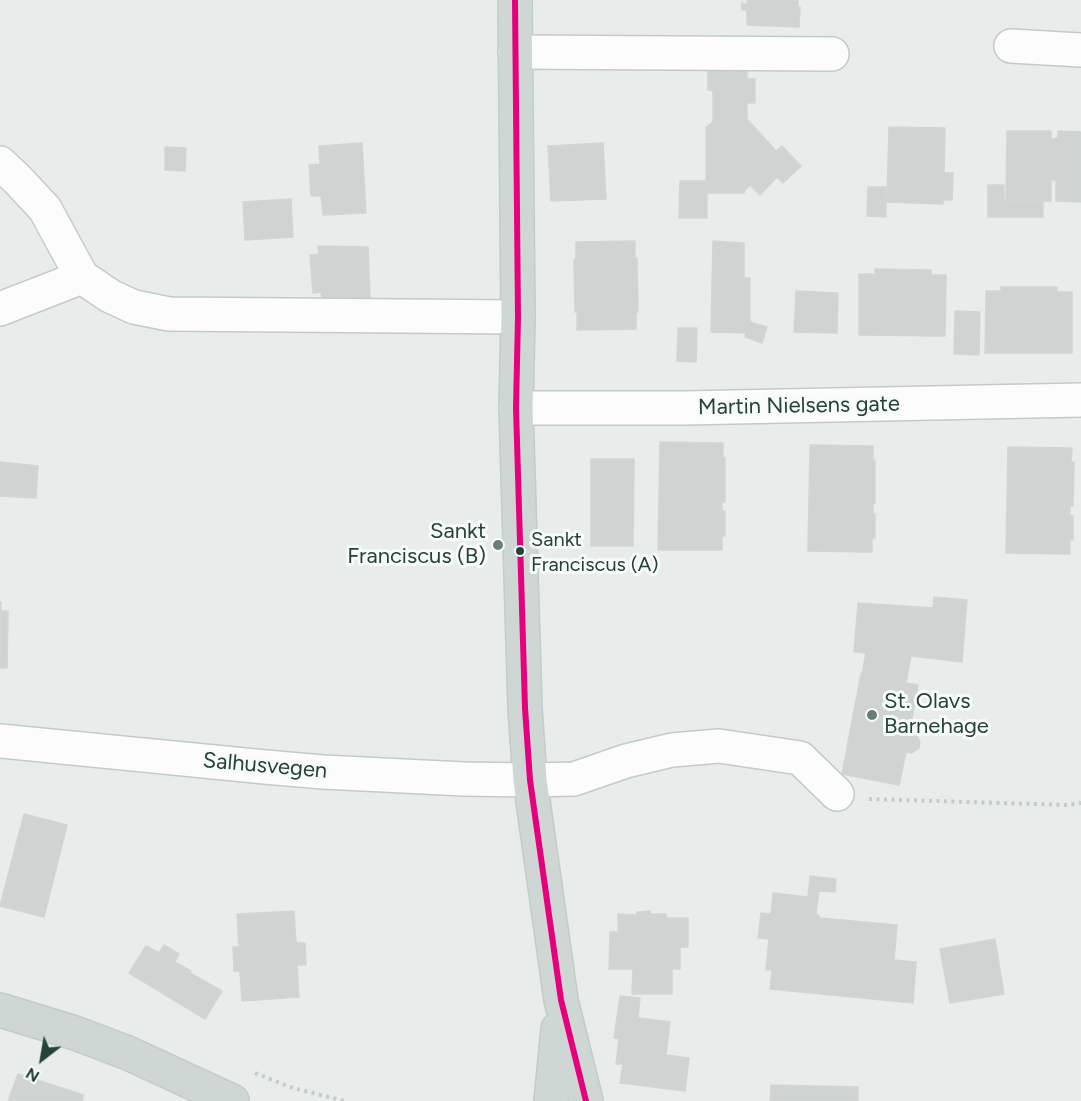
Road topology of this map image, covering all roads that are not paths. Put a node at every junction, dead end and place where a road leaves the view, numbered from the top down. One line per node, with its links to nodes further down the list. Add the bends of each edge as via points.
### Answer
1 (515, 0): 4 (main road)
2 (1011, 46): 3 (street)
3 (1081, 50)
4 (515, 52): 5 (street); 9 (main road)
5 (832, 54)
6 (0, 163): 7 (street, via 45,209)
7 (82, 277): 8 (street); 9 (street, via 134,307 169,314)
8 (0, 309)
9 (518, 316): 11 (main road)
10 (1081, 400): 11 (street, Martin Nielsens gate)
11 (516, 408): 13 (main road)
12 (0, 741): 13 (street, Salhusvegen, via 323,772)
13 (530, 780): 14 (street, Salhusvegen, via 574,779 672,750 719,746 800,758); 15 (main road)
14 (837, 794)
15 (561, 1000): 18 (main road); 19 (main road)
16 (0, 1010): 17 (main road, via 75,1032)
17 (232, 1101)
18 (551, 1101)
19 (585, 1101)

